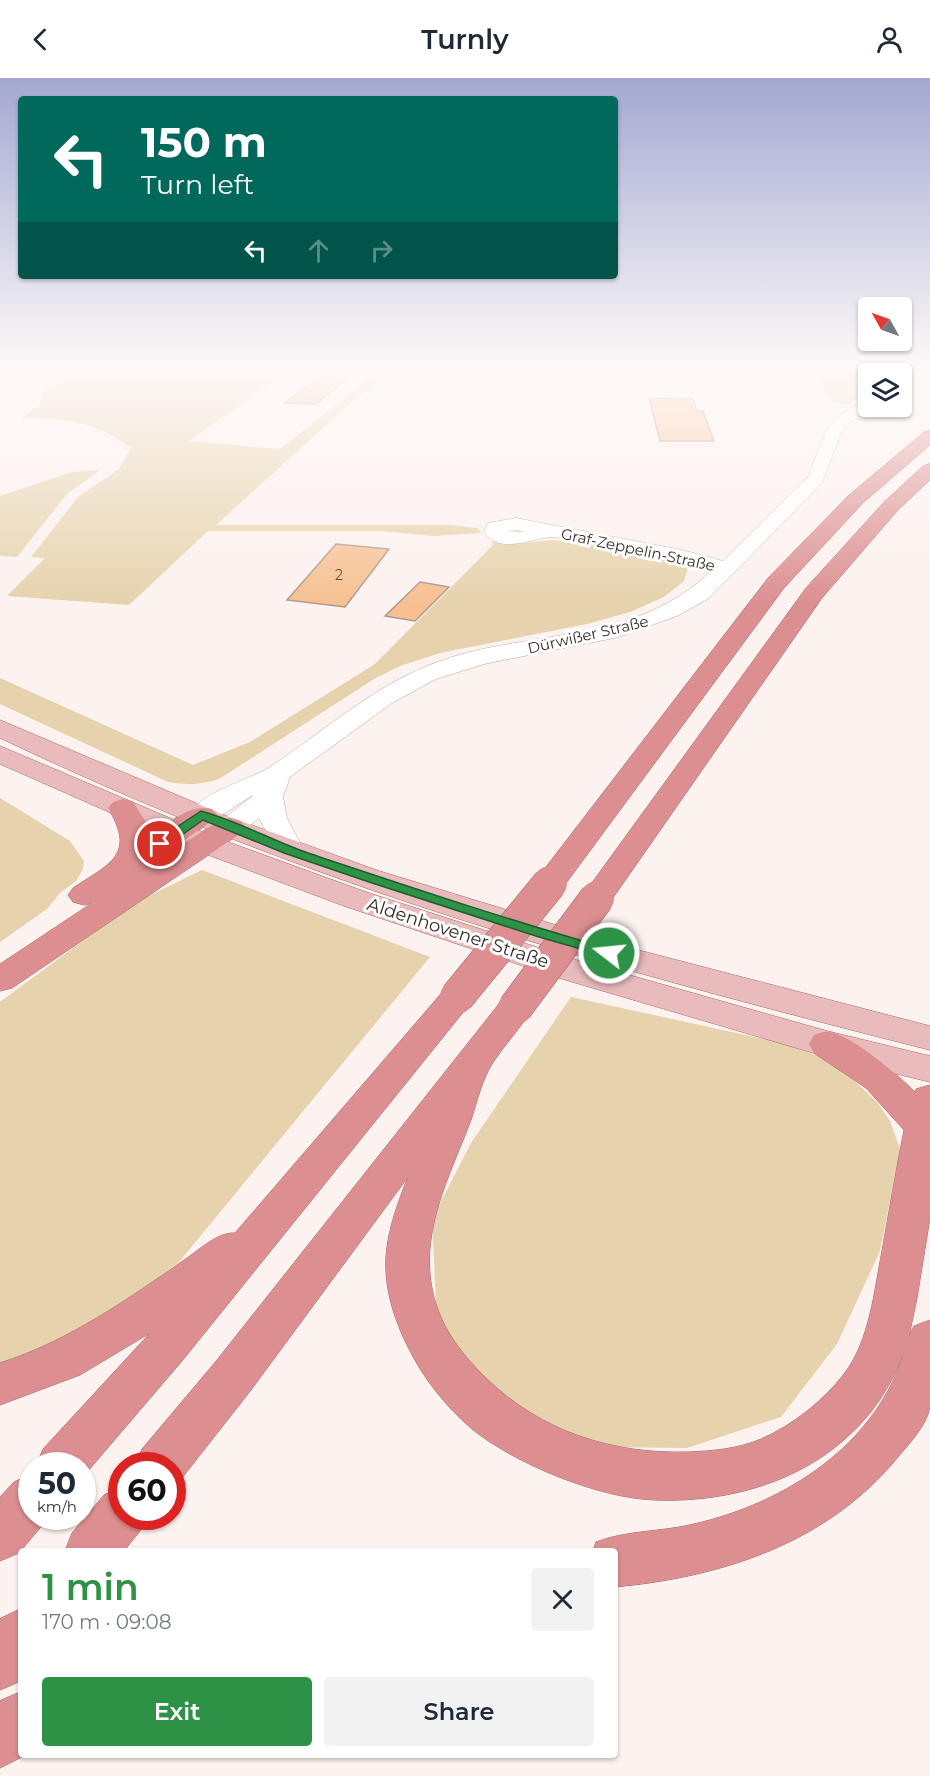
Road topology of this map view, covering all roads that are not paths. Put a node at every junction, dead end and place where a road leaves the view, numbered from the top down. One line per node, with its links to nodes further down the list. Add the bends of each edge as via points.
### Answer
1 (828, 447): 5 (street, Dürwißer Straße, via 816,478)
2 (917, 447): 20 (highway, bridge, via 856,499 776,584 550,883)
3 (930, 470): 17 (highway, bridge, via 891,506 814,593 597,898)
4 (549, 532): 5 (street, Graf-Zeppelin-Straße)
5 (727, 568): 8 (street, Dürwißer Straße, via 685,604 643,623 469,661 411,682)
6 (0, 728): 10 (main road, Aldenhovener Straße)
7 (0, 754): 9 (main road, Aldenhovener Straße)
8 (274, 785): 10 (street, Dürwißer Straße); 11 (street, via 273,818)
9 (123, 808): 10 (main road, Aldenhovener Straße); 12 (highway, via 137,832 133,854)
10 (204, 830): 11 (main road, Aldenhovener Straße); 12 (highway); 14 (highway, via 130,891); 16 (main road, Aldenhovener Straße, via 354,899 571,970)
11 (289, 850): 15 (main road, Aldenhovener Straße, via 544,934 785,1003)
12 (123, 868): 13 (highway)
13 (0, 953)
14 (0, 980)
15 (930, 1038)
16 (827, 1044): 18 (main road, Aldenhovener Straße); 19 (highway)
17 (474, 1061): 19 (highway, via 418,1205 408,1246 408,1271 418,1318 442,1365 488,1413 544,1449 617,1472 665,1477 727,1472 778,1456 807,1441 844,1411 877,1363 887,1334); 24 (highway)
18 (930, 1069)
19 (927, 1113)
20 (271, 1223): 22 (highway, via 99,1341 60,1362); 23 (highway)
21 (930, 1340): 29 (highway, via 920,1376 896,1422 875,1451 817,1502 740,1538 679,1553)
22 (0, 1384)
23 (73, 1452)
24 (171, 1452)
25 (18, 1515): 27 (highway)
26 (108, 1530): 28 (highway)
27 (0, 1535)
28 (93, 1548)
29 (618, 1562)
30 (18, 1640): 31 (highway)
31 (0, 1662)
32 (18, 1724): 33 (highway)
33 (0, 1739)

